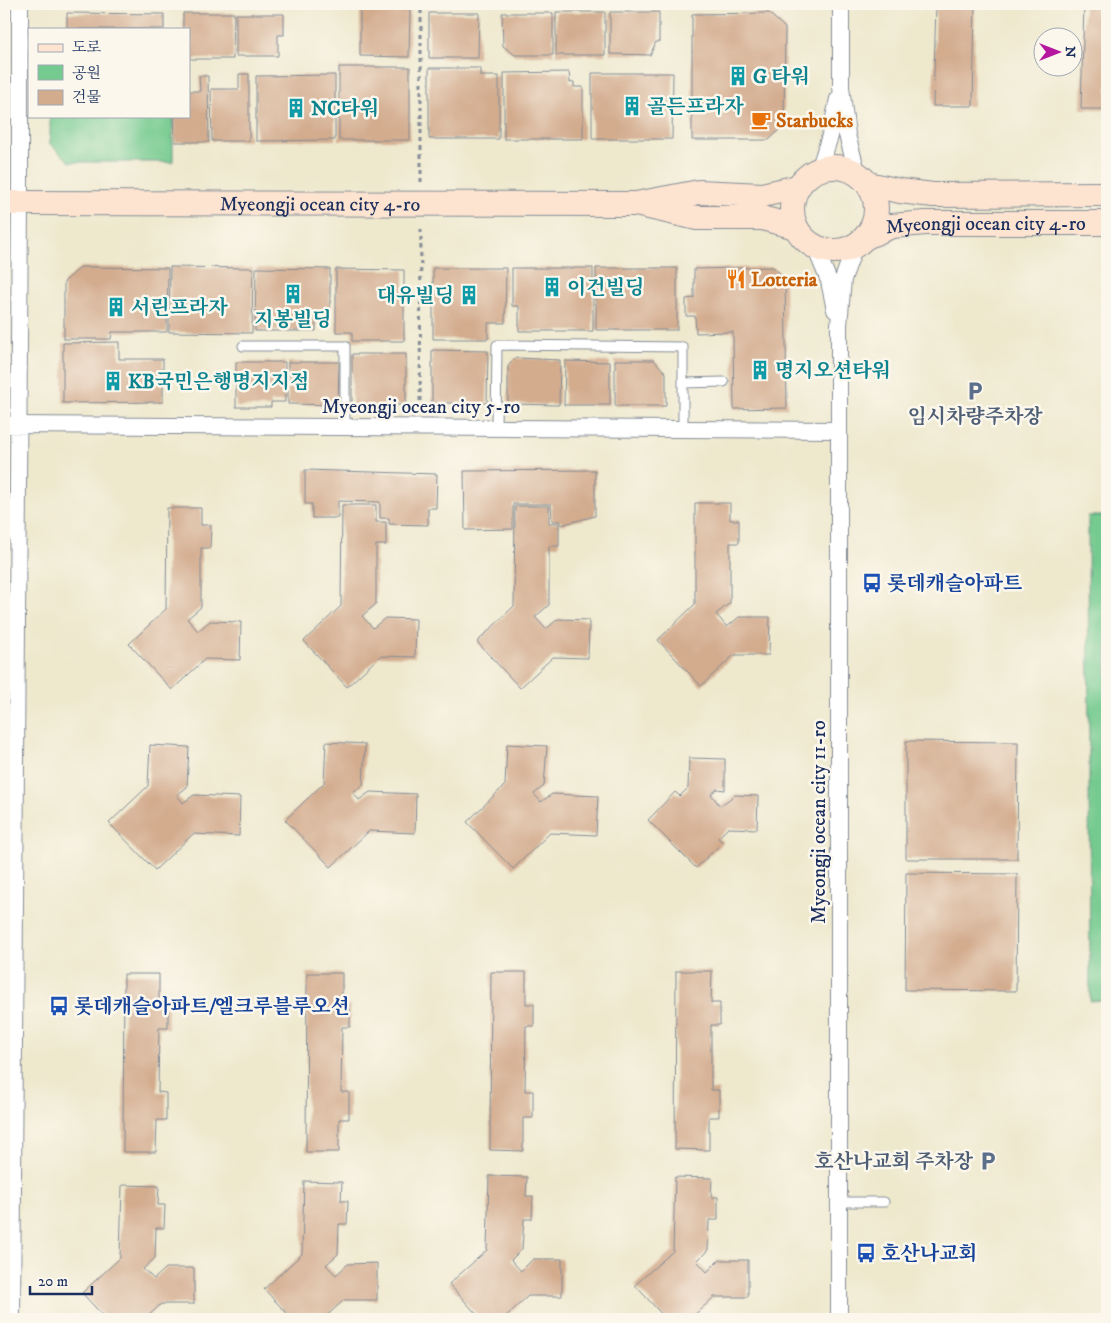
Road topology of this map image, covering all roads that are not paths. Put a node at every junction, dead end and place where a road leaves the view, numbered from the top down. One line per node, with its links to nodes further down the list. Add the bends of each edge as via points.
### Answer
1 (20, 4): 8 (street)
2 (841, 4): 3 (street)
3 (841, 86): 4 (street); 5 (street, via 847,135)
4 (819, 170): 5 (main road, via 846,168); 6 (main road)
5 (863, 179): 7 (main road, Myeongji ocean city 4-ro, via 900,191 933,195); 12 (main road, via 875,197 876,211 874,225)
6 (798, 187): 9 (main road, via 762,195 699,192); 11 (main road, via 792,213)
7 (1107, 194)
8 (12, 203): 9 (main road, Myeongji ocean city 4-ro); 18 (street)
9 (636, 204): 11 (main road, via 698,218 762,218)
10 (1107, 223): 12 (main road, Myeongji ocean city 4-ro, via 892,226)
11 (796, 227): 13 (main road, via 803,239)
12 (861, 241): 13 (main road, via 842,251); 14 (street, via 843,279)
13 (815, 247): 14 (street, via 829,281)
14 (838, 325): 22 (street, Myeongji ocean city 11-ro)
15 (244, 346): 19 (lane, via 345,346)
16 (724, 382): 17 (lane)
17 (683, 383): 20 (lane, via 683,347 497,346); 21 (lane)
18 (11, 425): 19 (street, Myeongji ocean city 5-ro); 23 (street)
19 (345, 427): 20 (street, Myeongji ocean city 5-ro)
20 (496, 428): 21 (street, Myeongji ocean city 5-ro)
21 (684, 429): 22 (street, Myeongji ocean city 5-ro)
22 (838, 430): 24 (street, Myeongji ocean city 11-ro)
23 (9, 933): 26 (street)
24 (839, 1202): 25 (lane); 27 (street, Myeongji ocean city 11-ro)
25 (884, 1202)
26 (12, 1319)
27 (840, 1319)

